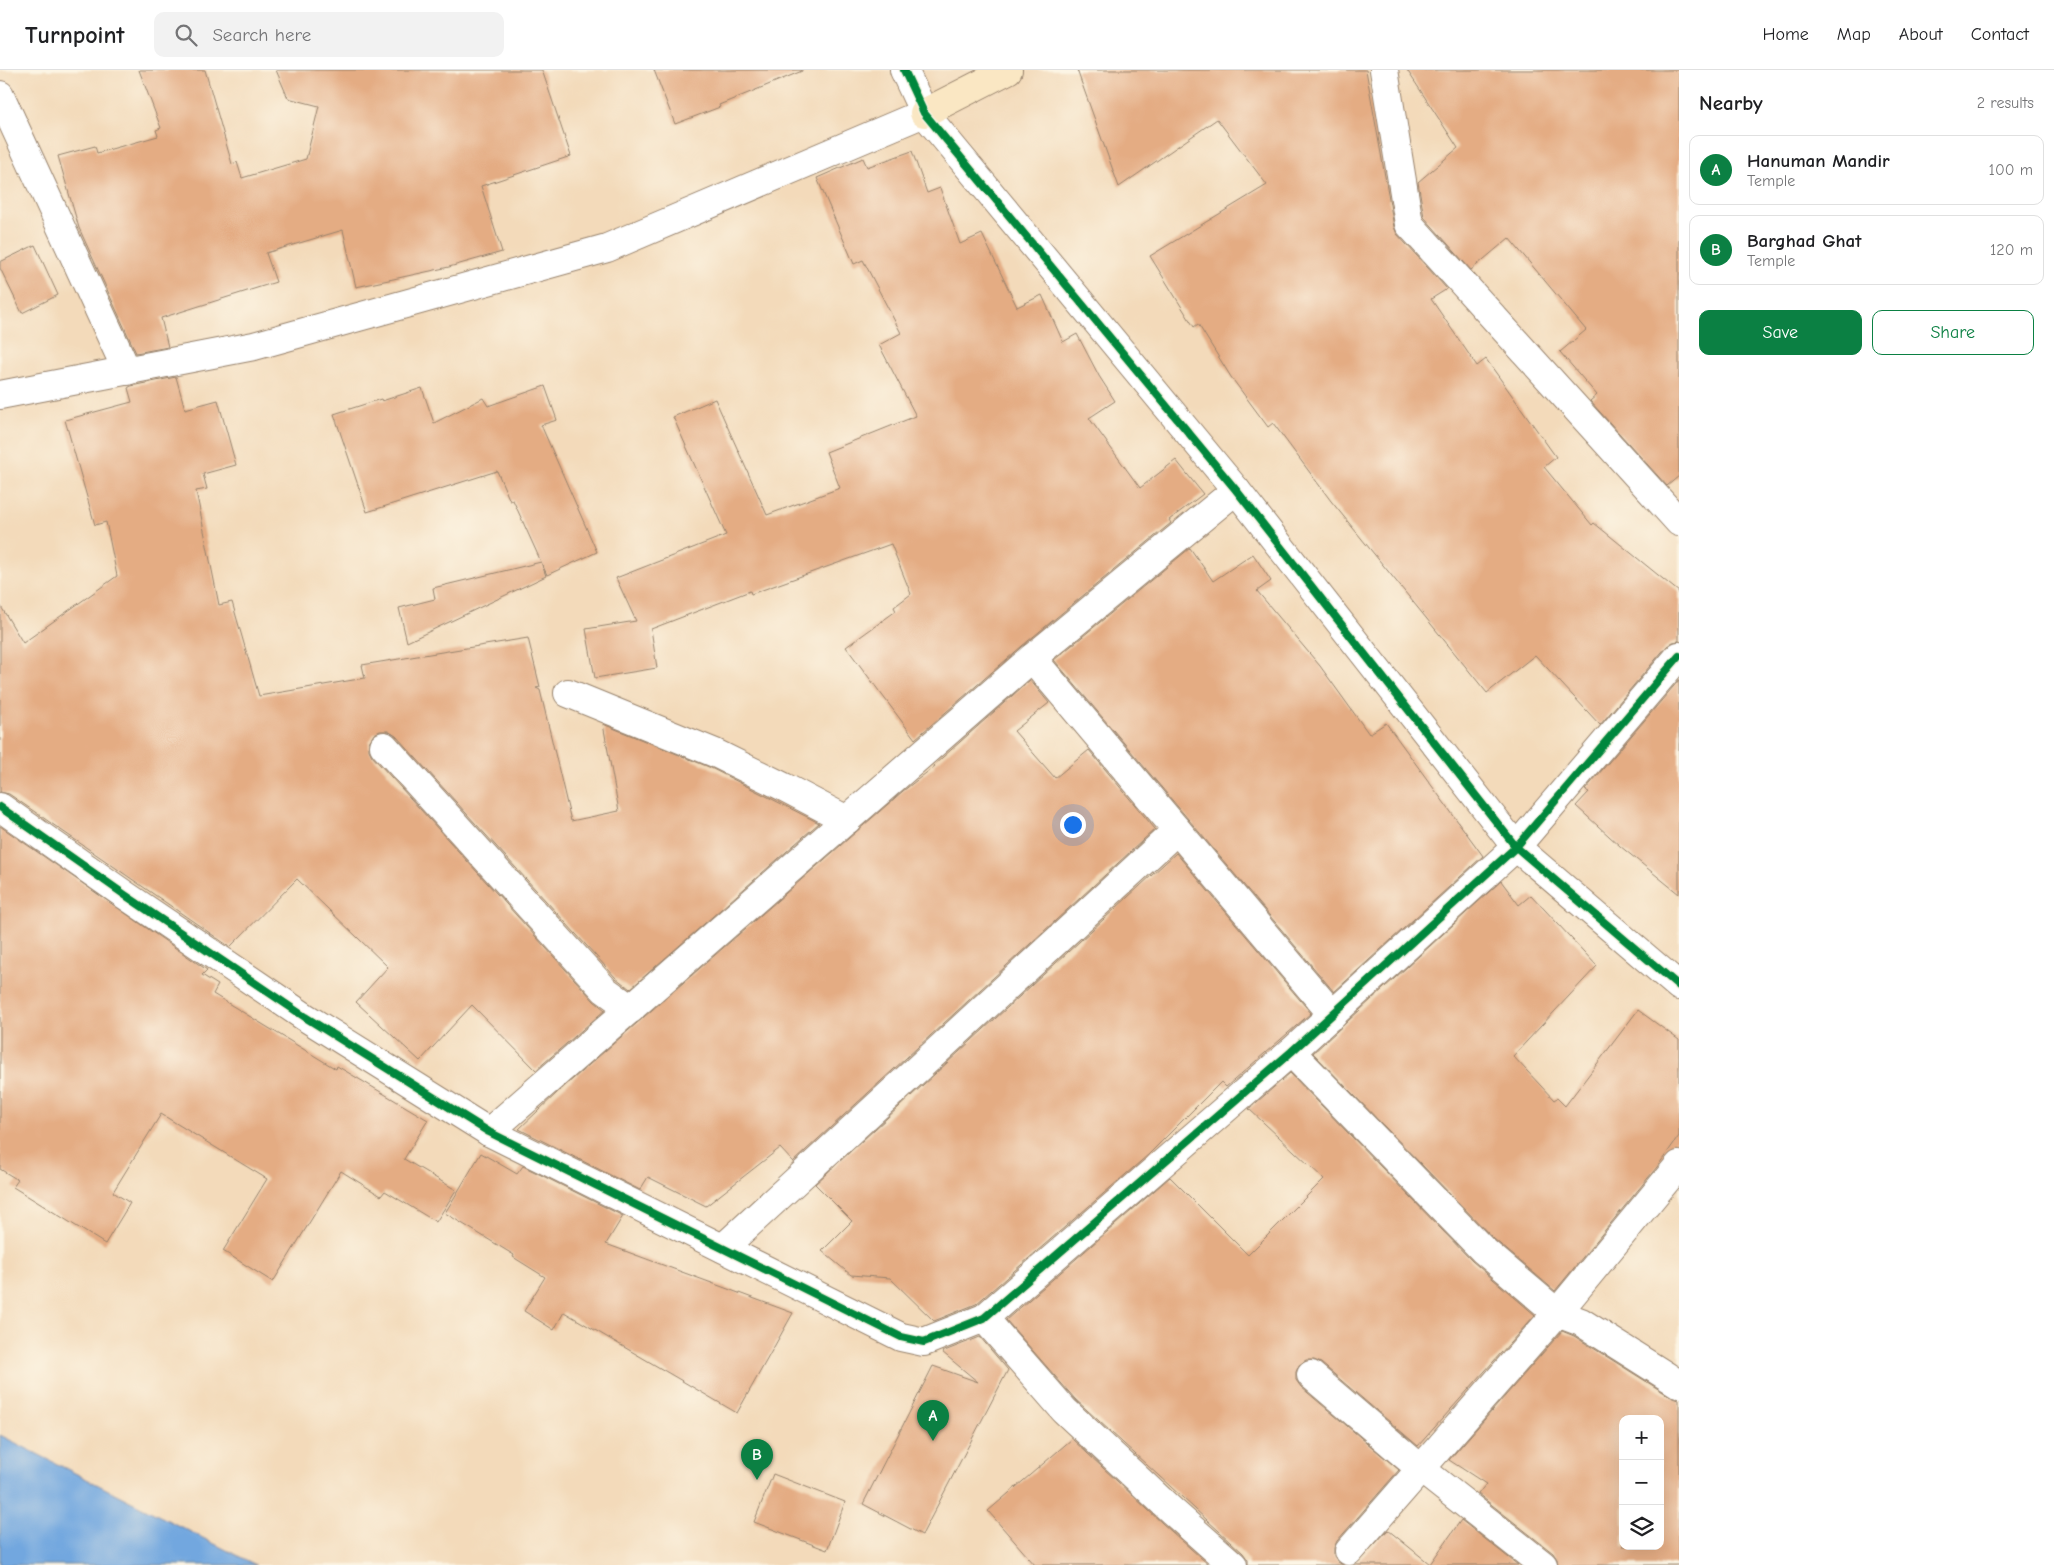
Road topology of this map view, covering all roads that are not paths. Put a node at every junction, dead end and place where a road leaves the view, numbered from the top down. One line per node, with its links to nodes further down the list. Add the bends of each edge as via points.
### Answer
1 (904, 70): 5 (street)
2 (1008, 70): 5 (street)
3 (1384, 70): 9 (street, via 1409,224)
4 (0, 95): 6 (street)
5 (924, 113): 6 (street, via 606,248 254,346); 8 (street)
6 (127, 371): 7 (street)
7 (0, 396)
8 (1236, 490): 11 (street); 17 (street)
9 (1679, 522)
10 (1679, 656): 17 (street)
11 (1032, 658): 15 (street); 16 (street)
12 (568, 693): 15 (street, via 715,753)
13 (384, 746): 19 (street, via 605,990)
14 (0, 808): 22 (street, via 305,1017)
15 (847, 820): 19 (street)
16 (1177, 830): 20 (street); 24 (street)
17 (1516, 847): 18 (street); 20 (street)
18 (1679, 986)
19 (631, 1009): 22 (street)
20 (1333, 1015): 21 (street)
21 (1291, 1052): 25 (street, via 1483,1250); 26 (street)
22 (489, 1132): 24 (street)
23 (1679, 1165): 25 (street)
24 (723, 1248): 26 (street, via 901,1337 924,1342)
25 (1557, 1313): 28 (street, via 1581,1322); 29 (street)
26 (984, 1318): 31 (street, via 1064,1410)
27 (1311, 1375): 29 (street)
28 (1679, 1384)
29 (1421, 1469): 30 (street); 32 (street)
30 (1349, 1551)
31 (1233, 1565)
32 (1543, 1565)

